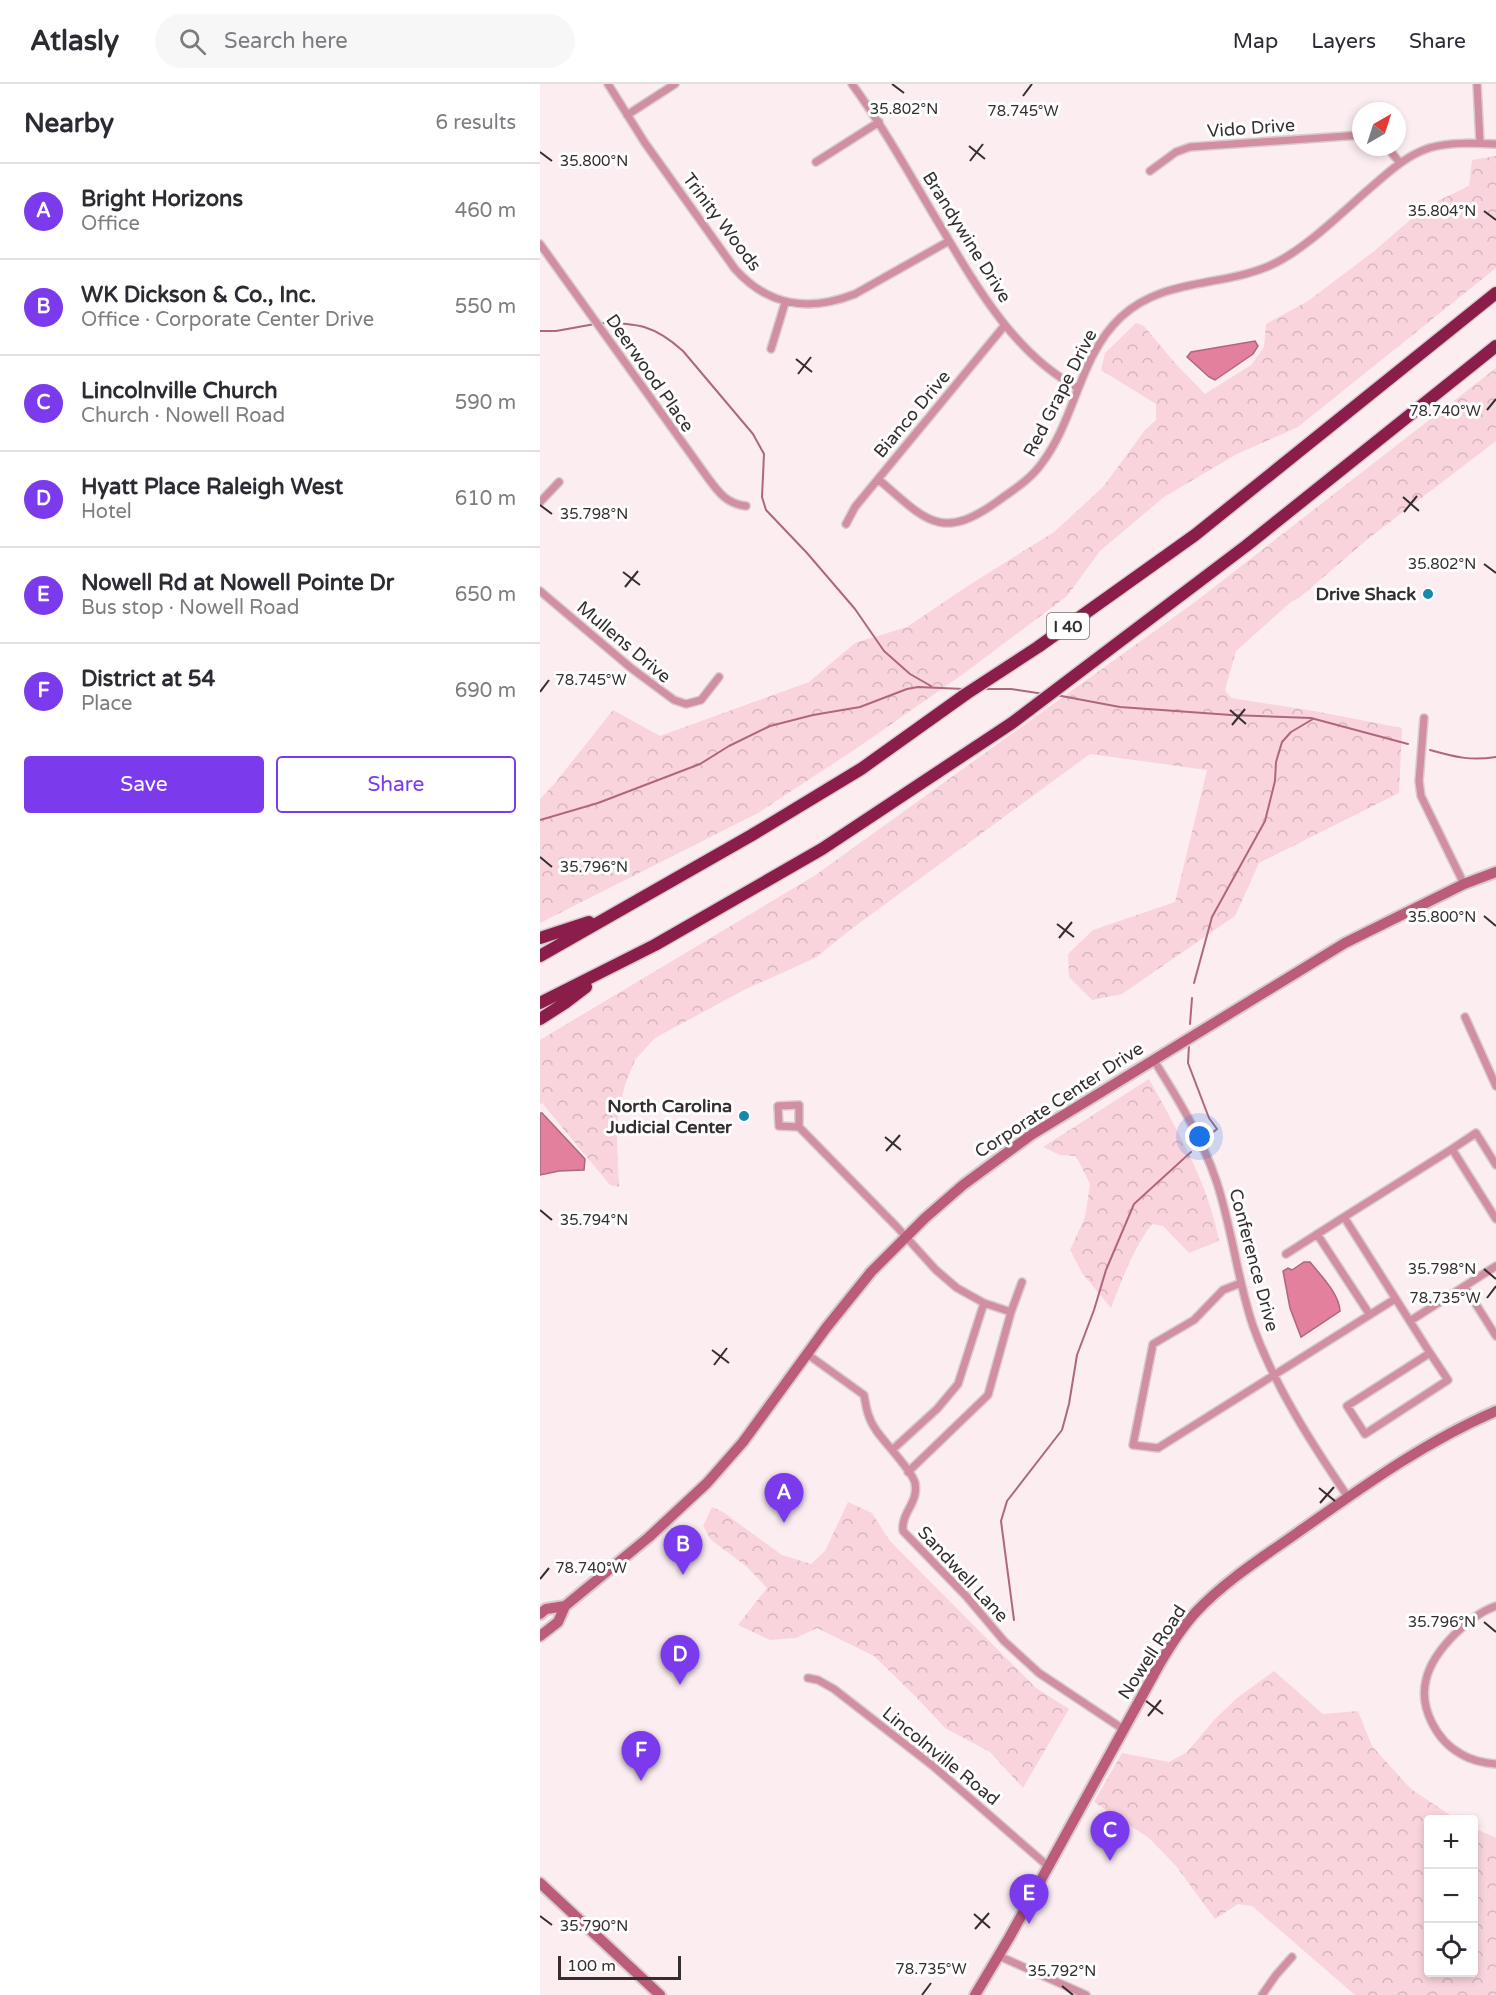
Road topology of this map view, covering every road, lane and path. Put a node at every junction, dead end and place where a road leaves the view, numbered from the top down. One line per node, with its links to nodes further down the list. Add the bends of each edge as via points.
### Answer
1 (608, 84): 5 (street, Trinity Woods)
2 (675, 84): 5 (street)
3 (852, 84): 6 (street, Brandywine Drive)
4 (1477, 84): 8 (street)
5 (627, 115): 17 (street, Trinity Woods, via 735,270 752,286)
6 (879, 122): 11 (street); 14 (street, Brandywine Drive)
7 (1352, 136): 13 (street, Vido Drive, via 1190,147)
8 (1480, 143): 9 (street, Red Grape Drive); 12 (street, Red Grape Drive, via 1430,148)
9 (1496, 144)
10 (1394, 156): 12 (street)
11 (816, 162)
12 (1400, 163): 21 (street, Red Grape Drive, via 1278,262 1251,272 1166,290 1132,308 1105,336)
13 (1150, 171)
14 (949, 240): 17 (street, Trinity Woods, via 845,298 812,305); 18 (street, Brandywine Drive)
15 (540, 244): 25 (street, Deerwood Place, via 708,478 724,498)
16 (1496, 294): 32 (highway, I 40, via 1195,535 1038,647 861,769)
17 (785, 303): 20 (street)
18 (1005, 325): 21 (street, Brandywine Drive, via 1046,366); 22 (street, Bianco Drive)
19 (1496, 346): 35 (highway, I 40, via 1246,546 1012,723 822,849)
20 (771, 349)
21 (1078, 388): 22 (street, Red Grape Drive, via 1038,470 969,519 950,524 934,522)
22 (878, 479): 26 (street, Bianco Drive)
23 (559, 482): 24 (street)
24 (540, 502)
25 (746, 506)
26 (846, 524)
27 (540, 591): 28 (street, Mullens Drive, via 674,700 686,704 701,700)
28 (719, 677)
29 (1424, 718): 31 (street, via 1419,781 1422,796)
30 (1496, 872): 31 (street, Corporate Center Drive)
31 (1464, 884): 39 (street, Corporate Center Drive, via 1345,943)
32 (610, 916): 33 (highway); 34 (highway, I 40)
33 (540, 938)
34 (540, 956)
35 (603, 972): 36 (highway, I 40); 38 (highway)
36 (540, 1003)
37 (1465, 1017): 40 (street)
38 (540, 1019)
39 (1154, 1059): 48 (street, Corporate Center Drive, via 1007,1152); 52 (street, Conference Drive, via 1206,1153 1217,1181)
40 (1496, 1086)
41 (799, 1127): 48 (street)
42 (1452, 1149): 43 (street, via 1476,1133); 44 (street); 45 (street)
43 (1496, 1165)
44 (1493, 1206): 46 (street)
45 (1344, 1217): 47 (street); 54 (street)
46 (1496, 1219)
47 (1317, 1234): 49 (street); 57 (street)
48 (906, 1236): 55 (street, via 936,1270); 61 (street, Corporate Center Drive, via 848,1300)
49 (1286, 1254)
50 (1496, 1266): 53 (street)
51 (1022, 1282): 56 (street)
52 (1241, 1283): 62 (street, Conference Drive, via 1253,1326); 62 (street, via 1223,1290 1194,1320 1153,1344 1133,1445 1158,1448)
53 (1465, 1287): 58 (street); 59 (street)
54 (1395, 1299): 57 (street); 58 (street)
55 (984, 1303): 56 (street); 64 (street, via 958,1384)
56 (1011, 1312): 65 (street, via 988,1395)
57 (1370, 1315): 62 (street)
58 (1410, 1321): 60 (street)
59 (1496, 1336)
60 (1430, 1353): 60 (street, via 1347,1406 1365,1434 1448,1380)
61 (807, 1354): 64 (street, Sandwell Lane, via 864,1395 875,1429); 67 (street, Corporate Center Drive, via 743,1442 707,1483)
62 (1274, 1376): 66 (street, Conference Drive)
63 (1496, 1411): 66 (street, Nowell Road, via 1424,1448)
64 (892, 1450): 65 (street, Sandwell Lane)
65 (908, 1472): 72 (street, Sandwell Lane, via 915,1480 915,1492 902,1521 903,1531 1030,1665)
66 (1348, 1497): 72 (street, Nowell Road, via 1237,1577 1196,1612 1165,1655)
67 (566, 1605): 69 (street, Corporate Center Drive); 70 (street, Corporate Center Drive, via 558,1622)
68 (1496, 1606): 73 (street, via 1470,1619 1440,1650 1424,1693 1436,1730 1448,1743 1478,1762)
69 (540, 1614)
70 (540, 1636)
71 (808, 1678): 74 (street, Lincolnville Road, via 834,1689 933,1766)
72 (1123, 1729): 74 (street, Nowell Road)
73 (1496, 1764)
74 (1049, 1867): 76 (street, Nowell Road)
75 (541, 1882): 79 (street)
76 (999, 1956): 78 (street); 80 (street, Nowell Road)
77 (1292, 1957): 81 (street)
78 (1084, 1994)
79 (660, 1995)
80 (975, 1995)
81 (1262, 1995)

